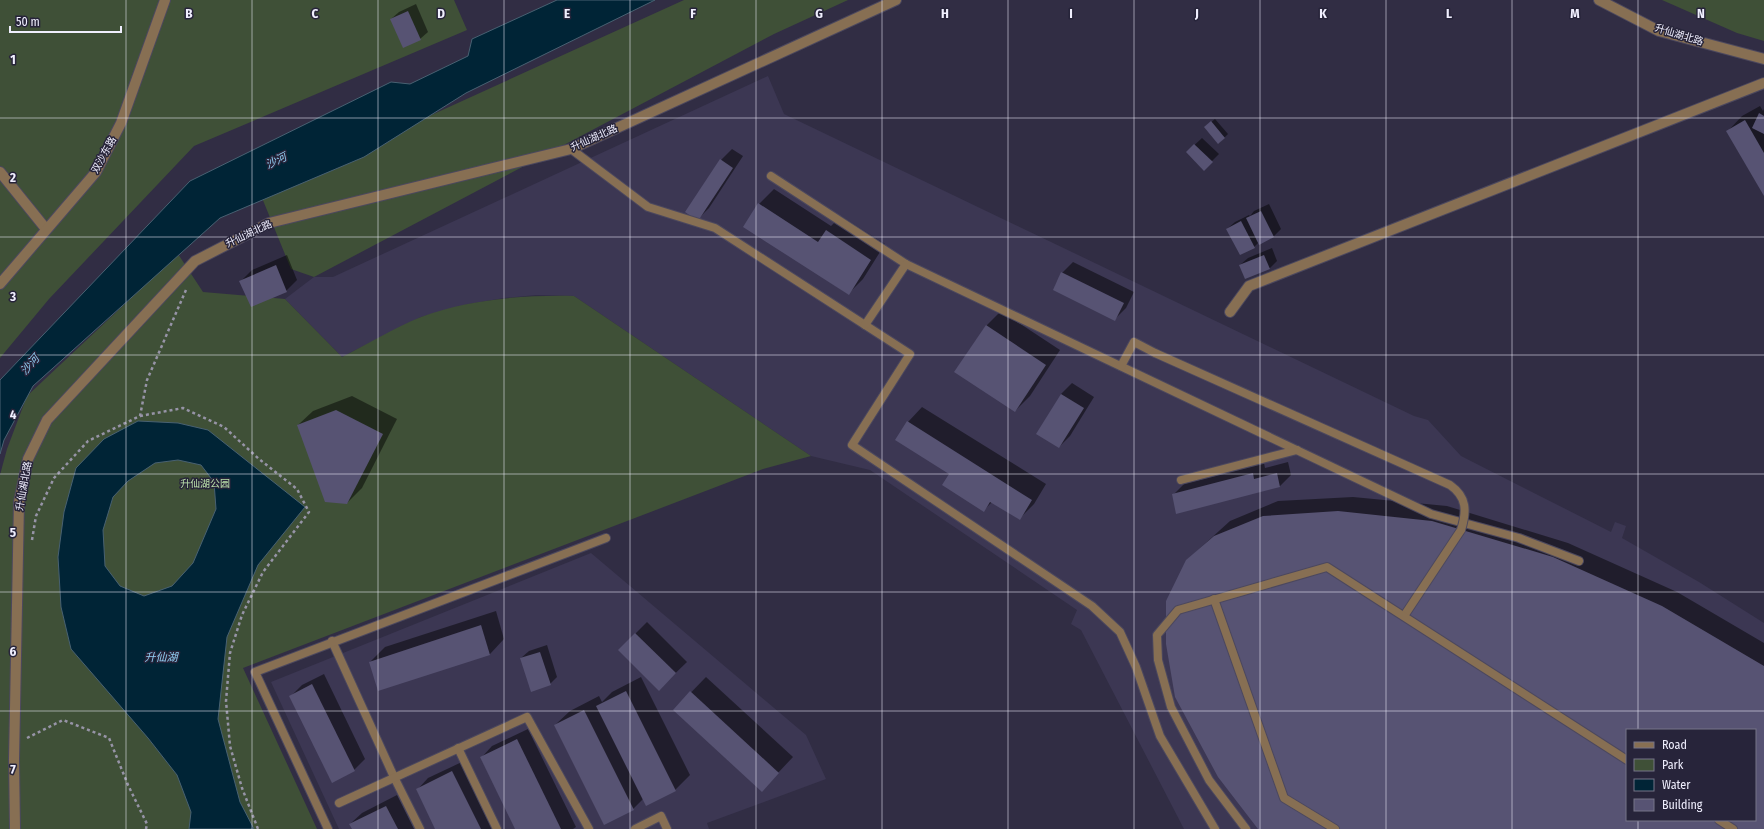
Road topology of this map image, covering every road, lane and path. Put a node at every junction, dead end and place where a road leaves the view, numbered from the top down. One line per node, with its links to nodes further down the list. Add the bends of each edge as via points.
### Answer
1 (165, 0): 9 (street, 双沙东路, via 121,123 96,172)
2 (896, 0): 6 (street, 升仙湖北路)
3 (1599, 0): 4 (street, 升仙湖北路, via 1660,31)
4 (1764, 59)
5 (1764, 83): 13 (street, via 1249,286)
6 (571, 149): 14 (lane, via 648,207 715,228); 31 (street, 升仙湖北路, via 269,223 196,260 48,420 28,459 19,502)
7 (0, 172): 9 (street)
8 (771, 176): 10 (lane)
9 (46, 229): 11 (street, 双沙东路)
10 (906, 264): 14 (lane); 15 (lane)
11 (0, 284)
12 (187, 289): 16 (path, via 147,380)
13 (1230, 312)
14 (865, 325): 40 (lane, via 910,354 852,444 1092,606 1120,632 1136,667 1160,736)
15 (1121, 366): 17 (lane); 23 (lane, bridge, via 1134,342 1450,485 1462,495 1466,515 1458,536)
16 (140, 416): 20 (path, via 88,441 54,478 36,516); 33 (path, via 183,408 224,427 297,489 309,512 263,572 242,615 230,653 226,700 230,746 242,788)
17 (1297, 450): 18 (lane); 21 (lane, via 1431,514 1519,538)
18 (1181, 480)
19 (606, 538): 24 (lane)
20 (31, 544)
21 (1579, 561)
22 (1214, 599): 23 (lane, via 1327,567); 41 (lane, via 1178,610 1157,636 1158,660 1171,707 1209,780); 42 (lane, via 1284,798)
23 (1404, 616): 27 (lane)
24 (332, 641): 28 (lane); 34 (lane, via 255,672)
25 (22, 741): 32 (path, via 63,720 109,738 147,824)
26 (458, 748): 28 (lane); 36 (lane); 37 (lane, via 527,717)
27 (1626, 759)
28 (394, 777): 29 (lane); 35 (lane)
29 (338, 803)
30 (1721, 821): 43 (lane)
31 (15, 829)
32 (146, 829)
33 (258, 829)
34 (328, 829)
35 (420, 829)
36 (497, 829)
37 (588, 829)
38 (635, 829): 39 (lane, via 661,816)
39 (667, 829)
40 (1215, 829)
41 (1246, 829)
42 (1335, 829)
43 (1733, 829)

